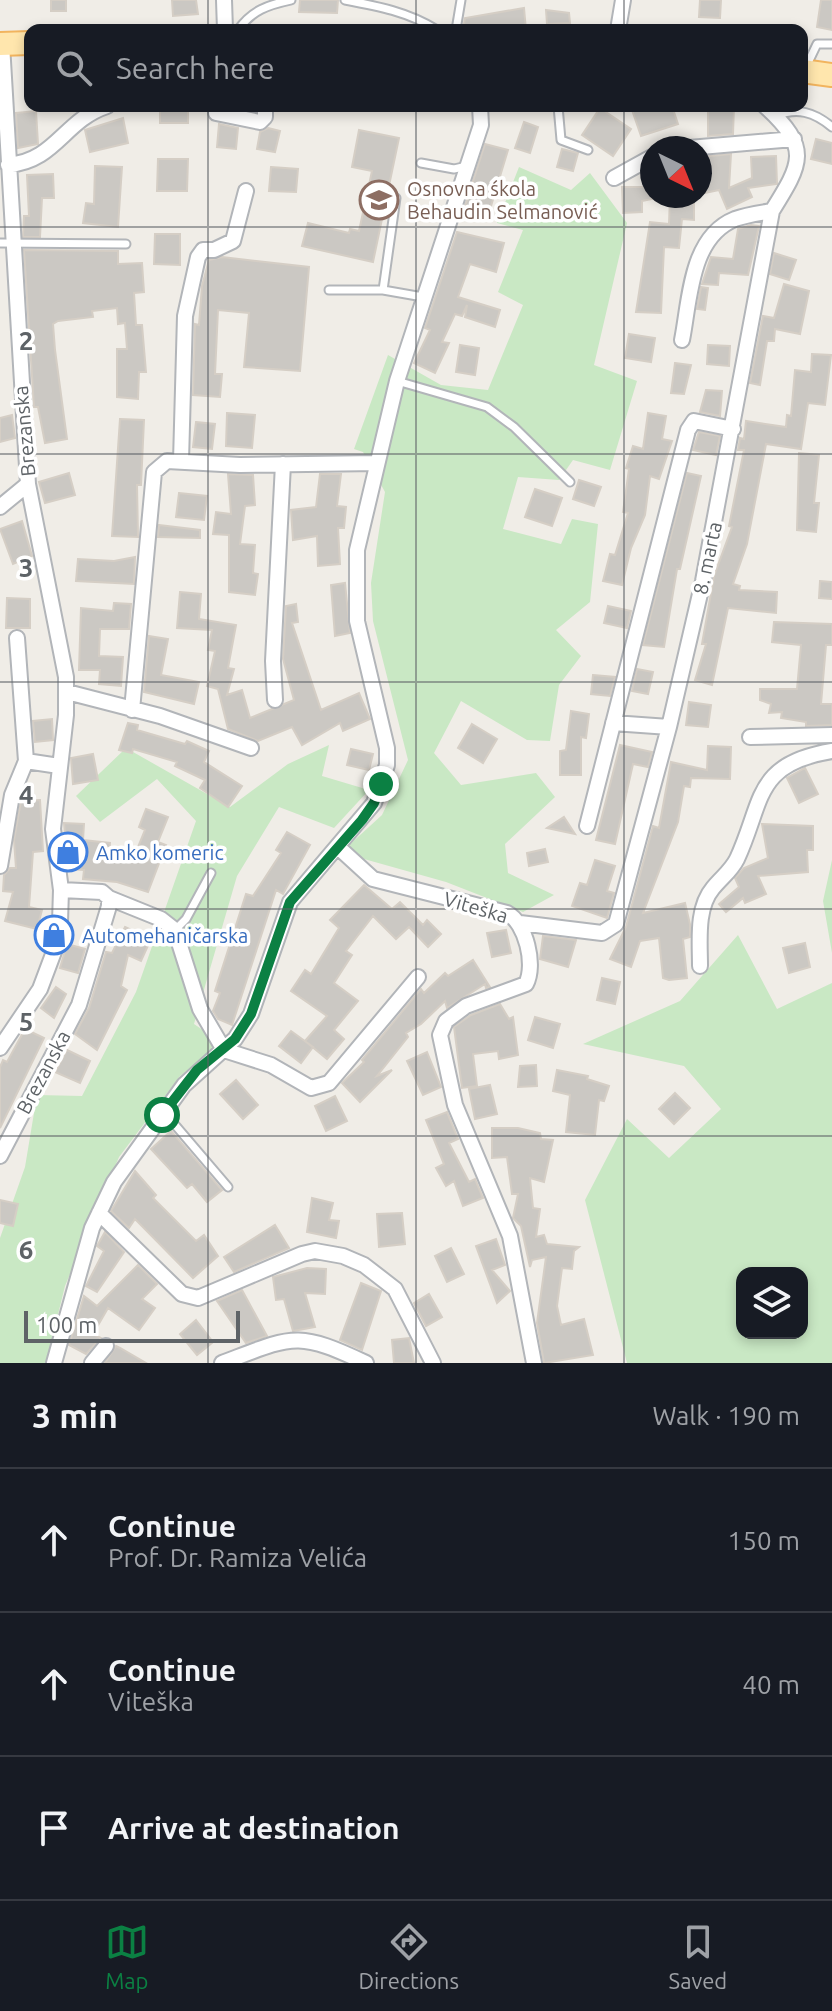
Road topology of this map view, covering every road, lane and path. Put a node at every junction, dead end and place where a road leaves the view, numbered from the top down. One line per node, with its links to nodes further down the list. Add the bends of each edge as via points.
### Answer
1 (224, 0): 6 (street)
2 (291, 0): 7 (lane, via 264,6)
3 (345, 0): 8 (lane)
4 (461, 0): 9 (lane)
5 (623, 0): 10 (street)
6 (225, 24)
7 (242, 24)
8 (428, 24)
9 (457, 24)
10 (619, 24)
11 (24, 43): 12 (main road)
12 (1, 44): 17 (street, Brezanska)
13 (832, 44): 14 (lane, via 817,44)
14 (808, 61)
15 (808, 72): 16 (main road)
16 (832, 75)
17 (2, 87): 31 (street, Brezanska)
18 (95, 112): 31 (street, via 78,121 38,159)
19 (265, 112): 24 (street, via 260,122)
20 (480, 112): 32 (street)
21 (559, 112): 28 (lane, via 561,140)
22 (772, 112): 26 (street)
23 (803, 112): 25 (lane)
24 (216, 113)
25 (832, 127)
26 (794, 139): 27 (street); 36 (street, 8. marta, via 800,156 797,171)
27 (712, 146)
28 (588, 150)
29 (421, 163): 32 (lane)
30 (640, 164): 33 (street)
31 (8, 165): 37 (street, Brezanska)
32 (467, 166): 41 (street)
33 (614, 178)
34 (246, 191): 45 (street, via 233,241 203,250 198,257 185,316)
35 (396, 198): 40 (lane)
36 (772, 211): 42 (street, via 733,220 700,252); 44 (street, 8. marta)
37 (6, 244): 38 (lane); 49 (street, Brezanska)
38 (126, 244)
39 (329, 290): 40 (lane)
40 (383, 290): 41 (lane)
41 (423, 297): 43 (street)
42 (682, 340)
43 (397, 381): 46 (street); 48 (lane, via 487,407)
44 (733, 429): 55 (street, via 694,421 688,430); 56 (street, 8. marta)
45 (181, 461): 47 (street); 54 (street, via 167,461 154,472)
46 (377, 463): 47 (street); 64 (street, via 357,550 357,621 382,718 387,765 374,803)
47 (283, 464): 53 (street)
48 (570, 482)
49 (28, 484): 50 (street); 52 (street, Brezanska)
50 (0, 507)
51 (17, 638): 61 (street)
52 (67, 692): 54 (street); 62 (street, Brezanska)
53 (275, 700)
54 (132, 710): 59 (street)
55 (613, 723): 56 (street); 63 (street)
56 (669, 727): 69 (street, 8. marta, via 612,929 602,933)
57 (832, 735): 58 (street)
58 (750, 737)
59 (251, 748)
60 (832, 751): 71 (street, via 781,770 760,793 736,860 704,906)
61 (26, 761): 62 (street); 65 (street, via 12,795)
62 (59, 766): 67 (street, Brezanska, via 53,829)
63 (587, 826)
64 (338, 847): 69 (street, Viteška, via 373,879 507,913); 74 (street, via 290,902 251,1014)
65 (0, 866)
66 (211, 873): 70 (lane)
67 (61, 890): 68 (street, via 102,892); 73 (street, Brezanska, via 51,964)
68 (109, 898): 70 (street); 76 (street, Brezanska, via 79,1005)
69 (520, 923): 85 (street, Viteška, via 526,984 466,1006 446,1021 440,1035 455,1105 510,1236)
70 (175, 930): 74 (street, via 200,1009)
71 (700, 966)
72 (418, 977): 74 (street, via 329,1083 317,1089 271,1065)
73 (0, 1048)
74 (224, 1050): 75 (street, via 197,1070)
75 (164, 1112): 77 (lane); 78 (street, via 128,1160)
76 (0, 1156)
77 (228, 1187)
78 (99, 1213): 80 (street); 84 (street, via 182,1294 198,1298 315,1251 364,1265 395,1289)
79 (106, 1346): 81 (street)
80 (54, 1363)
81 (92, 1363)
82 (222, 1363): 83 (street, via 295,1338 323,1343)
83 (366, 1363)
84 (433, 1363)
85 (534, 1363)

